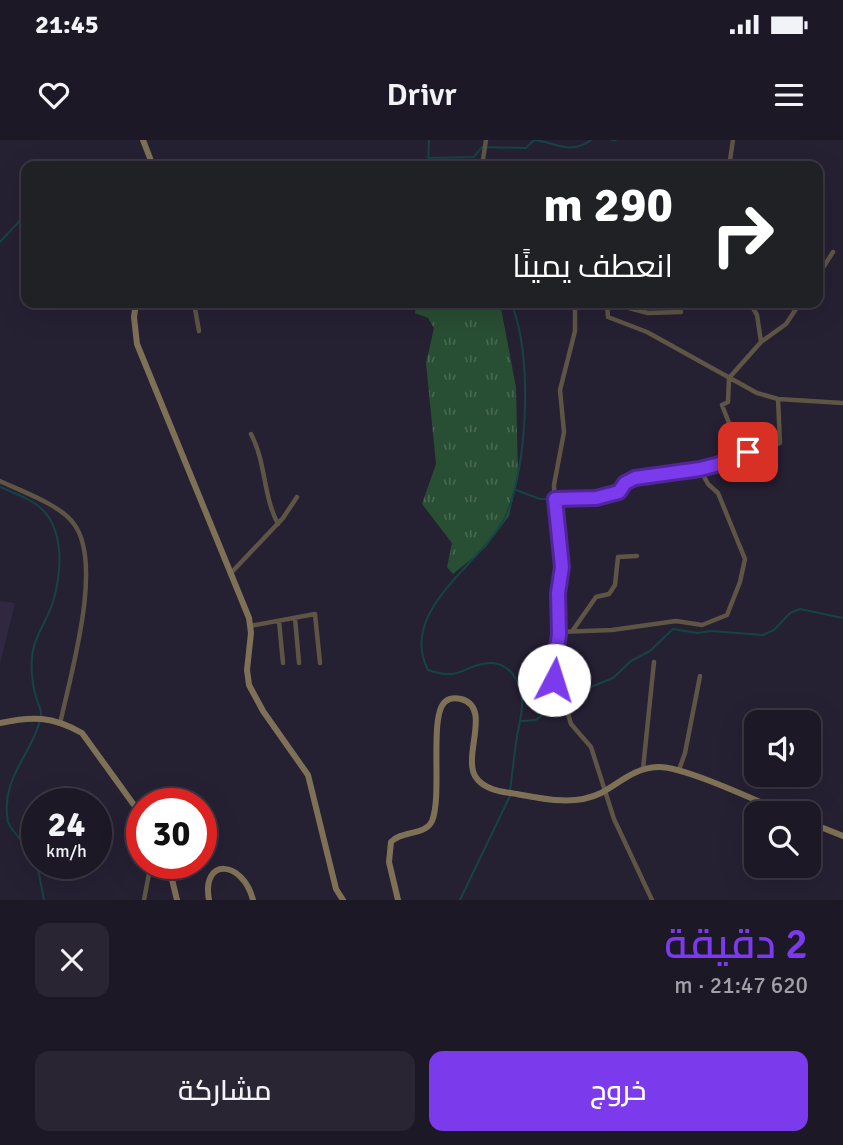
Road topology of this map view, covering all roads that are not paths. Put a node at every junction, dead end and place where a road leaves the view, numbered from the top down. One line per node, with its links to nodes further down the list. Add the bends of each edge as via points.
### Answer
1 (143, 140): 4 (street)
2 (486, 140): 5 (street)
3 (733, 140): 6 (street)
4 (151, 161)
5 (483, 161)
6 (729, 161)
7 (833, 252): 8 (street)
8 (823, 267)
9 (135, 308): 30 (street, via 137,344)
10 (195, 308): 17 (street)
11 (575, 308): 27 (street, via 575,331 560,390 564,432 555,472)
12 (607, 308): 19 (street, via 608,317 648,332)
13 (628, 308): 16 (street, via 648,313)
14 (753, 308): 18 (street)
15 (797, 308): 18 (street, via 786,324)
16 (681, 312)
17 (199, 331)
18 (761, 342): 19 (street)
19 (729, 378): 20 (street); 23 (street, via 728,402 722,405 729,423)
20 (778, 399): 21 (street); 23 (street, via 780,443)
21 (843, 403)
22 (251, 434): 28 (street)
23 (728, 459): 24 (street)
24 (700, 469): 27 (street, via 635,478 619,492 596,498); 34 (street, via 718,493 745,559 727,615 702,625 676,621)
25 (0, 481): 41 (street, via 60,511 82,537 84,608)
26 (297, 497): 28 (street)
27 (555, 499): 35 (street, via 562,567)
28 (278, 524): 30 (street)
29 (637, 556): 34 (street, via 618,557 615,585 609,594 596,597)
30 (231, 573): 33 (street)
31 (295, 618): 32 (street); 38 (street); 39 (street, via 316,616)
32 (279, 621): 33 (street); 37 (street)
33 (250, 626): 56 (street, via 249,685 308,775 336,888)
34 (573, 630): 35 (street)
35 (559, 632): 45 (street, via 553,676 571,724 591,747)
36 (654, 662): 43 (street)
37 (283, 663)
38 (299, 663)
39 (320, 663)
40 (700, 676): 44 (street)
41 (57, 722): 42 (street, via 36,717); 46 (street, via 82,733)
42 (0, 723)
43 (643, 769): 44 (street); 45 (street)
44 (679, 770): 47 (street)
45 (604, 791): 57 (street, via 560,801 484,785 471,760 475,710 466,701 448,700 437,715 438,785 432,821 391,842 389,862); 58 (street)
46 (126, 794)
47 (756, 801)
48 (821, 827): 49 (street)
49 (843, 836)
50 (148, 879): 52 (street)
51 (172, 879): 53 (street)
52 (144, 900)
53 (177, 900)
54 (209, 900): 55 (street, via 210,878 223,869 244,878)
55 (253, 900)
56 (343, 900)
57 (398, 900)
58 (652, 900)

